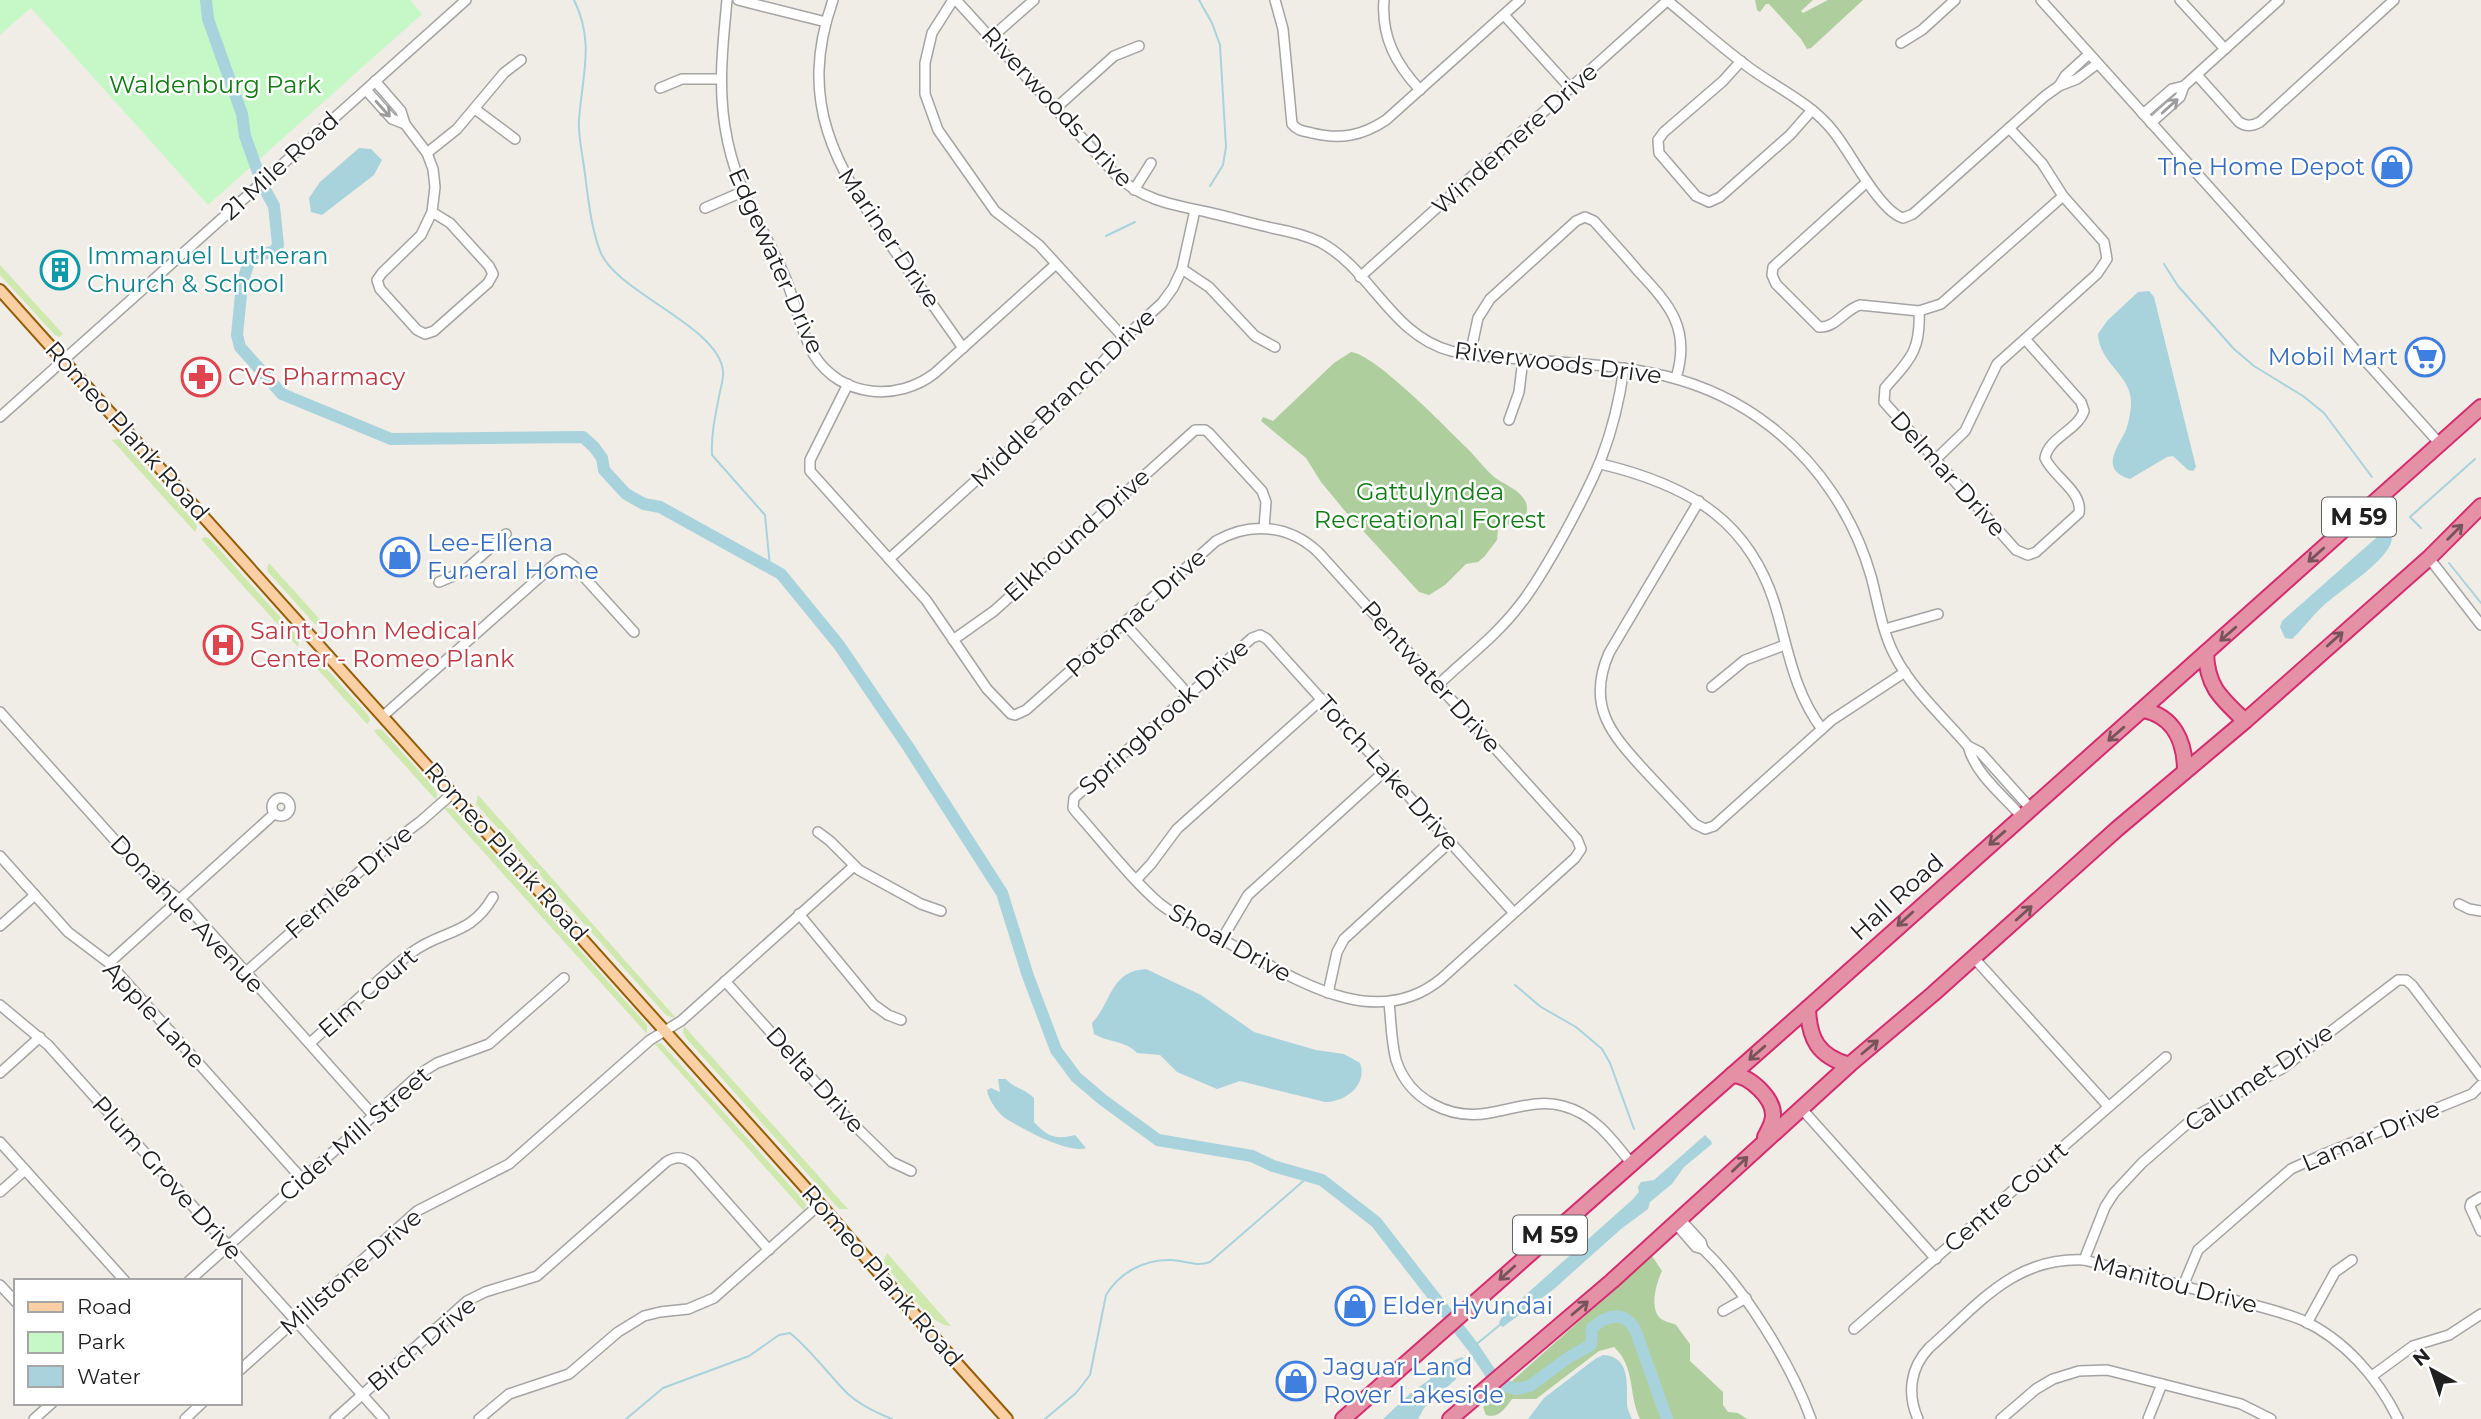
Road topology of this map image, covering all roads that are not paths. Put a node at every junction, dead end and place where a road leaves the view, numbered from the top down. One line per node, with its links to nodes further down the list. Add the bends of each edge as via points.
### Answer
1 (466, 0): 28 (street, 21 Mile Road)
2 (727, 0): 27 (street, Edgewater Drive)
3 (738, 0): 17 (street)
4 (834, 0): 17 (street, Mariner Drive)
5 (955, 0): 18 (street, Riverwoods Drive); 52 (street, via 936,24 926,54 924,84 930,113 990,205)
6 (1034, 0): 18 (street)
7 (1275, 0): 34 (street, via 1283,29 1294,127 1300,131 1332,137 1363,133)
8 (1384, 0): 34 (street, via 1383,20 1391,50)
9 (1520, 0): 16 (street)
10 (1668, 0): 24 (street); 32 (street, Windemere Drive)
11 (1955, 0): 19 (street)
12 (2041, 0): 22 (street)
13 (2180, 0): 21 (street)
14 (2279, 0): 21 (street)
15 (2394, 0): 26 (street, via 2260,122 2249,126 2239,122)
16 (1504, 15): 32 (street); 34 (street)
17 (827, 22): 60 (street, Mariner Drive, via 820,57 821,94 835,156 862,204)
18 (992, 37): 35 (street, Riverwoods Drive)
19 (1901, 43)
20 (1139, 46): 35 (street, via 1114,56)
21 (2225, 49): 26 (street)
22 (2089, 54): 25 (street); 29 (street)
23 (521, 60): 36 (street)
24 (1741, 61): 37 (street); 37 (street, via 1664,132 1657,145 1696,195 1709,202 1720,197)
25 (2097, 64): 29 (street); 38 (street)
26 (2197, 75): 30 (street)
27 (720, 79): 31 (street, via 682,79); 47 (street, Edgewater Drive, via 725,130)
28 (375, 81): 33 (street, 21 Mile Road); 40 (street, via 401,111)
29 (2059, 86): 41 (street)
30 (2184, 86): 38 (street, via 2172,89); 39 (street, one-way to 30, via 2180,97)
31 (660, 88)
32 (1571, 89): 54 (street, Windemere Drive)
33 (366, 90): 40 (street, one-way to 40, via 392,119); 63 (street, 21 Mile Road)
34 (1420, 90)
35 (1056, 108): 46 (street, Riverwoods Drive)
36 (475, 109): 42 (street); 43 (street)
37 (1812, 110): 45 (street, via 1834,132)
38 (2143, 114): 39 (street)
39 (2151, 123): 70 (street)
40 (405, 124): 43 (street)
41 (2009, 128): 45 (street, via 1908,217 1895,214); 48 (street, via 2042,163)
42 (514, 139)
43 (427, 153): 51 (street, via 436,187)
44 (1151, 163): 46 (street)
45 (1867, 182): 56 (street, via 1779,259 1772,271 1776,284 1823,328 1860,305)
46 (1134, 190): 50 (street, Riverwoods Drive)
47 (742, 192): 49 (street); 66 (street, Edgewater Drive, via 783,273 814,354)
48 (2063, 196): 56 (street, via 1947,299); 58 (street, via 2101,238 2108,253 2102,270)
49 (705, 208)
50 (1195, 210): 53 (street, Middle Branch Drive); 54 (street, Riverwoods Drive, via 1307,237 1332,250)
51 (432, 212): 51 (street, via 450,223 493,274 434,331 425,334 377,281 416,241)
52 (1056, 264): 57 (street); 60 (street)
53 (1182, 269): 57 (street, Middle Branch Drive, via 1168,295); 59 (street, via 1209,287 1255,337)
54 (1360, 277): 61 (street, Riverwoods Drive, via 1421,339)
55 (0, 290): 63 (main road, Romeo Plank Road)
56 (1919, 311): 71 (street, Delmar Drive, via 1915,347 1883,397)
57 (1124, 338): 78 (street, Middle Branch Drive, via 1085,382)
58 (2025, 339): 71 (street, via 1992,370 1969,425); 71 (street, Delmar Drive, via 2084,411 2045,458 2079,500 2079,513 2028,555 2016,550)
59 (1275, 347)
60 (963, 348): 66 (street, via 928,378 906,389 879,393)
61 (1470, 355): 62 (street, Riverwoods Drive); 65 (street, via 1478,318 1490,299 1585,217 1594,221 1673,312 1682,345)
62 (1523, 359): 64 (street, Riverwoods Drive); 69 (street, via 1519,392)
63 (63, 360): 68 (street, 21 Mile Road); 96 (main road, Romeo Plank Road)
64 (1623, 368): 65 (street, Riverwoods Drive); 72 (street, via 1615,419)
65 (1676, 378): 83 (street, Riverwoods Drive, via 1754,415 1810,463 1856,535)
66 (848, 384): 78 (street, via 809,468)
67 (2481, 407): 70 (highway, Hall Road / M 59)
68 (0, 417)
69 (1508, 420)
70 (2440, 444): 88 (highway, Hall Road / M 59, one-way to 88)
71 (1935, 460)
72 (1601, 464): 73 (street, via 1652,478); 90 (street, via 1527,596 1503,625)
73 (1699, 501): 87 (street, via 1730,528 1757,563); 98 (street, via 1603,668 1600,691 1613,735 1695,824 1705,829 1714,826)
74 (2481, 506): 77 (highway, one-way to 74)
75 (1264, 528): 81 (street, Potomac Drive, via 1240,530 1216,541); 86 (street, Elkhound Drive, via 1262,491 1226,450 1200,429 993,611); 90 (street, Pentwater Drive, via 1287,532 1313,547)
76 (506, 534): 79 (street, via 463,572)
77 (2429, 558): 82 (street); 97 (highway, one-way to 77)
78 (889, 559): 86 (street, via 926,600)
79 (439, 582)
80 (1938, 614): 83 (street)
81 (1124, 623): 86 (street, Potomac Drive, via 1015,715 986,689); 92 (street)
82 (2481, 625)
83 (1885, 629): 89 (street, Riverwoods Drive)
84 (634, 632): 96 (street, via 574,566 564,559 558,561)
85 (1260, 635): 92 (street, Springbrook Drive); 93 (street, Torch Lake Drive)
86 (953, 640)
87 (1785, 645): 91 (street, via 1745,660); 98 (street, via 1801,695)
88 (2206, 653): 94 (highway, Hall Road / M 59); 97 (highway, via 2212,686)
89 (1905, 672): 98 (street); 99 (street, Riverwoods Drive)
90 (1438, 685): 119 (street, Pentwater Drive, via 1577,839 1581,849)
91 (1713, 687)
92 (1188, 694): 105 (street, Springbrook Drive)
93 (1322, 699): 101 (street, Torch Lake Drive); 112 (street, via 1177,829)
94 (2143, 710): 102 (highway, via 2162,718 2179,737 2185,750); 106 (highway, Hall Road / M 59, one-way to 106)
95 (0, 712): 115 (street, Donahue Avenue, via 138,866)
96 (383, 716): 104 (main road, Romeo Plank Road)
97 (2245, 721): 102 (highway)
98 (1822, 729)
99 (1968, 746): 100 (street, Riverwoods Drive); 103 (street, Riverwoods Drive)
100 (1993, 766): 103 (street); 106 (street, Riverwoods Drive)
101 (1385, 771): 109 (street, Torch Lake Drive); 122 (street, via 1248,895)
102 (2185, 771): 123 (highway, one-way to 102)
103 (1984, 774): 106 (street, Riverwoods Drive)
104 (453, 793): 125 (street, Fernlea Drive); 133 (main road, Romeo Plank Road)
105 (1072, 803): 112 (street, Shoal Drive)
106 (2026, 813): 131 (highway, Hall Road / M 59, one-way to 131)
107 (274, 814): 115 (street)
108 (818, 832): 111 (street)
109 (1450, 842): 119 (street, Torch Lake Drive); 128 (street, via 1344,939)
110 (0, 856): 113 (street, Apple Lane)
111 (854, 866): 117 (street); 120 (street, Millstone Drive)
112 (1137, 879): 122 (street, Shoal Drive, via 1166,908)
113 (35, 895): 121 (street); 124 (street, Apple Lane, via 75,938)
114 (493, 897): 135 (street, Elm Court, via 470,924 411,953)
115 (179, 899): 124 (street); 125 (street, Donahue Avenue)
116 (2459, 904): 118 (street)
117 (941, 911)
118 (2481, 911)
119 (1514, 913): 129 (street, via 1434,985)
120 (799, 914): 127 (street, Millstone Drive); 132 (street, via 874,1005)
121 (0, 926)
122 (1222, 939): 128 (street, Shoal Drive)
123 (1975, 958): 137 (highway, one-way to 123); 142 (street)
124 (109, 962): 150 (street, Apple Lane)
125 (246, 972): 135 (street, Donahue Avenue)
126 (564, 978): 144 (street, Cider Mill Street, via 496,1039 429,1067)
127 (725, 981): 133 (street, Millstone Drive); 149 (street, Delta Drive, via 855,1126 892,1162)
128 (1328, 993): 129 (street, Shoal Drive)
129 (1389, 1002): 147 (street, via 1399,1067 1413,1089 1429,1102 1470,1115 1544,1103 1562,1106 1596,1123)
130 (0, 1005): 134 (street, Plum Grove Drive)
131 (1808, 1008): 137 (highway, via 1814,1040 1834,1060); 139 (highway, Hall Road / M 59, one-way to 139)
132 (901, 1020)
133 (666, 1030): 153 (main road, Romeo Plank Road); 169 (street, Millstone Drive, via 509,1164 417,1212)
134 (40, 1037): 138 (street); 156 (street, Plum Grove Drive)
135 (310, 1043): 144 (street, Donahue Avenue)
136 (2166, 1057): 142 (street, Centre Court)
137 (1849, 1065): 143 (highway)
138 (0, 1073)
139 (1732, 1075): 145 (highway, via 1751,1080 1772,1108 1773,1121); 147 (highway, Hall Road / M 59)
140 (2481, 1076): 159 (street, Calumet Drive, via 2412,985 2398,980 2276,1072 2196,1116 2142,1163 2105,1207)
141 (2481, 1085): 164 (street, Lamar Drive, via 2472,1094 2291,1170 2198,1250)
142 (2108, 1106): 158 (street, Centre Court)
143 (1801, 1108): 145 (highway); 158 (street, Centre Court)
144 (373, 1115): 150 (street, Cider Mill Street)
145 (1763, 1141): 154 (highway, one-way to 145)
146 (0, 1142): 148 (street)
147 (1632, 1163): 178 (highway, Hall Road / M 59, one-way to 178)
148 (25, 1170): 151 (street); 161 (street)
149 (911, 1171)
150 (302, 1179): 156 (street, Cider Mill Street)
151 (0, 1192)
152 (2481, 1197): 155 (street, via 2470,1207)
153 (820, 1204): 157 (street); 184 (main road, Romeo Plank Road)
154 (1679, 1222): 165 (street, via 1696,1247 1724,1269); 185 (highway, one-way to 154)
155 (2481, 1231)
156 (228, 1246): 162 (street, Cider Mill Street); 169 (street, Plum Grove Drive)
157 (769, 1250): 175 (street, Birch Drive, via 694,1165 680,1157 666,1162 537,1276 467,1301); 183 (street, via 714,1298 688,1310 652,1314 636,1321 569,1374 509,1394)
158 (1936, 1259): 171 (street)
159 (2084, 1259): 164 (street, Manitou Drive); 187 (street, Manitou Drive, via 2050,1261 2015,1273 1929,1348 1913,1377 1912,1404)
160 (2352, 1260): 170 (street, via 2334,1272)
161 (123, 1279)
162 (191, 1279)
163 (0, 1285): 166 (street)
164 (2183, 1286): 170 (street, Manitou Drive)
165 (1746, 1298): 167 (street); 186 (street)
166 (14, 1301)
167 (1723, 1311)
168 (2481, 1314): 173 (street, via 2449,1335 2413,1346)
169 (295, 1321): 172 (street, Millstone Drive); 175 (street, Plum Grove Drive)
170 (2307, 1322): 173 (street, Manitou Drive)
171 (1854, 1329)
172 (242, 1368)
173 (2372, 1376): 191 (street, Manitou Drive)
174 (2162, 1384): 188 (street, via 2107,1370 2071,1373 2036,1389); 189 (street); 190 (street, via 2241,1404)
175 (362, 1395): 181 (street, Birch Drive); 182 (street, Plum Grove Drive)
176 (50, 1405): 179 (street)
177 (200, 1405): 180 (street)
178 (1349, 1416)
179 (34, 1419)
180 (185, 1419)
181 (335, 1419)
182 (384, 1419)
183 (478, 1419)
184 (1007, 1419)
185 (1450, 1419)
186 (1811, 1419)
187 (1918, 1419)
188 (2001, 1419)
189 (2148, 1419)
190 (2271, 1419)
191 (2398, 1419)

